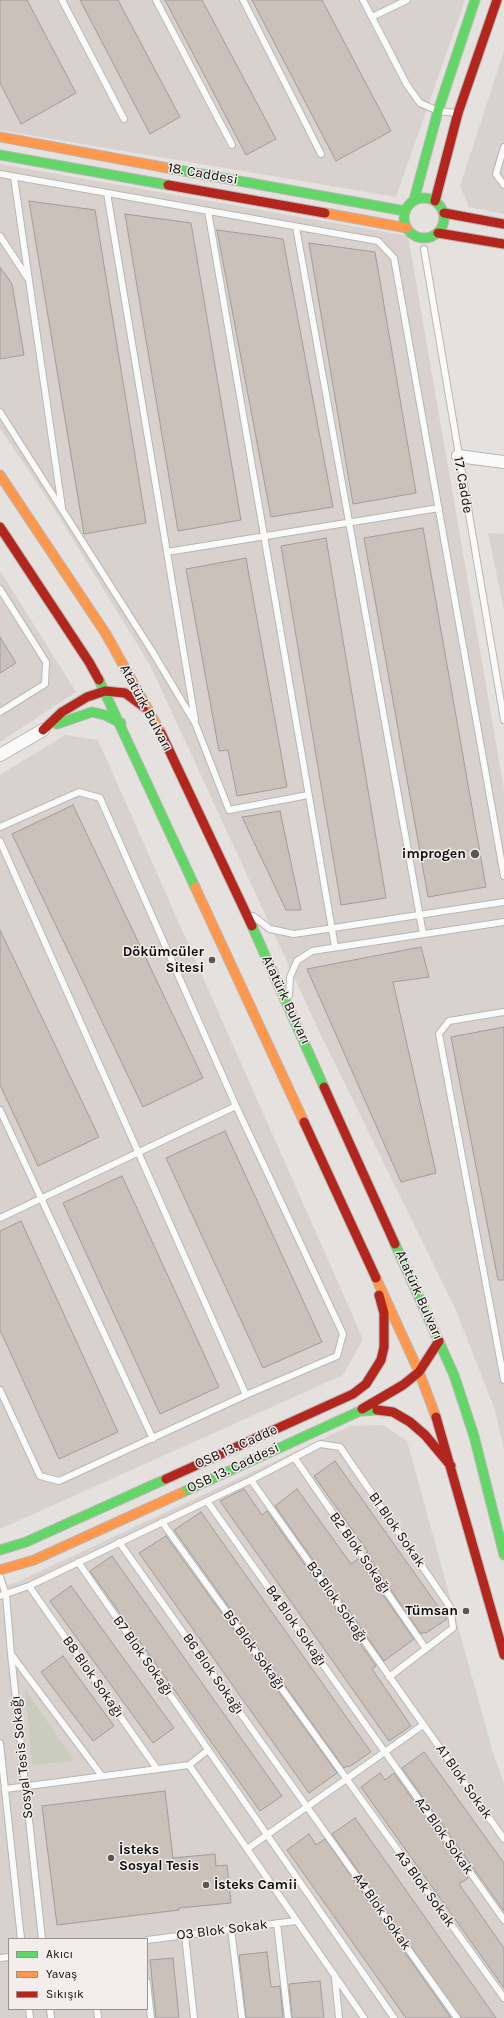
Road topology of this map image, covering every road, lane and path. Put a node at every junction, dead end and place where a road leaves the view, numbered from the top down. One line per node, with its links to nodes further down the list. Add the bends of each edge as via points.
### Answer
1 (62, 0): 11 (lane)
2 (156, 0): 13 (lane)
3 (242, 0): 15 (lane)
4 (363, 0): 8 (lane)
5 (407, 0): 8 (lane)
6 (476, 0): 9 (street)
7 (496, 0): 10 (street)
8 (372, 17): 9 (lane, via 407,85 420,103)
9 (438, 111): 10 (lane); 21 (street)
10 (458, 113): 22 (street)
11 (124, 119)
12 (0, 137): 24 (street, 18. Caddesi)
13 (232, 145)
14 (504, 147): 19 (lane, via 496,174)
15 (321, 154)
16 (0, 155): 28 (street)
17 (0, 174): 18 (lane)
18 (14, 177): 20 (lane); 34 (lane)
19 (504, 185)
20 (107, 193): 23 (lane); 44 (lane)
21 (414, 200): 22 (street, via 424,198); 24 (street)
22 (435, 201): 25 (street)
23 (208, 211): 27 (lane); 43 (lane)
24 (405, 211): 28 (street)
25 (444, 213): 26 (street); 29 (street, via 444,223)
26 (504, 224)
27 (296, 227): 39 (lane, via 378,241 394,258); 41 (lane)
28 (407, 228): 31 (street)
29 (436, 234): 31 (street, via 422,238); 32 (street); 33 (street)
30 (0, 236): 34 (lane)
31 (415, 236): 33 (street)
32 (504, 244)
33 (424, 250): 36 (lane, 17. Cadde)
34 (29, 280): 40 (lane)
35 (0, 412): 40 (lane)
36 (458, 456): 37 (street); 47 (lane, 17. Cadde)
37 (504, 462)
38 (0, 475): 49 (street, Atatürk Bulvarı, via 106,634)
39 (439, 508): 41 (lane); 58 (lane)
40 (63, 511): 52 (lane)
41 (349, 522): 43 (lane); 61 (lane)
42 (0, 527): 46 (street, Atatürk Bulvarı, via 89,662)
43 (264, 536): 44 (lane); 55 (lane)
44 (167, 552): 52 (lane)
45 (0, 588): 48 (lane, via 46,662 45,684)
46 (105, 691): 49 (street, via 125,693); 51 (street, Atatürk Bulvarı); 53 (street, via 87,697 62,712)
47 (502, 694): 50 (lane, 17. Cadde)
48 (0, 712)
49 (151, 713): 60 (street, Atatürk Bulvarı)
50 (504, 720)
51 (121, 723): 53 (street, via 92,712); 73 (street, Atatürk Bulvarı)
52 (196, 723): 55 (lane, via 229,810)
53 (43, 730): 54 (street)
54 (0, 755)
55 (308, 795): 63 (lane)
56 (0, 827): 68 (lane, via 79,792 100,798)
57 (0, 841): 70 (lane)
58 (504, 876)
59 (504, 902): 61 (lane)
60 (243, 907): 63 (lane, via 270,930 294,934); 66 (street, Atatürk Bulvarı)
61 (419, 915): 63 (lane); 64 (lane)
62 (504, 922): 64 (lane)
63 (331, 928): 65 (lane)
64 (423, 934): 65 (lane)
65 (335, 947): 66 (lane, via 312,951 298,960 290,977)
66 (289, 1007): 74 (street, Atatürk Bulvarı)
67 (504, 1012): 76 (lane, via 449,1021 439,1034)
68 (236, 1106): 70 (lane); 78 (lane, via 343,1334 337,1356)
69 (0, 1110): 71 (lane)
70 (139, 1153): 71 (lane); 78 (lane)
71 (41, 1199): 72 (lane); 80 (lane)
72 (0, 1218)
73 (375, 1277): 75 (street, Atatürk Bulvarı); 87 (street, OSB 13. Cadde, via 384,1313 384,1347 381,1360 366,1384 353,1394 26,1542)
74 (439, 1341): 75 (street); 88 (street, Atatürk Bulvarı, via 454,1375 474,1436)
75 (419, 1372): 79 (street, via 403,1385); 82 (street, Atatürk Bulvarı)
76 (504, 1380)
77 (0, 1390): 80 (lane, via 40,1476 59,1481)
78 (246, 1395): 80 (lane)
79 (360, 1410): 82 (street, OSB 13. Caddesi, via 393,1412 410,1422 425,1435); 90 (street, OSB 13. Caddesi, via 34,1560)
80 (153, 1439)
81 (294, 1457): 83 (lane); 94 (lane, B2 Blok Sokağı); 94 (lane, B1 Blok Sokak, via 320,1444 340,1447 450,1607 453,1628)
82 (452, 1467): 96 (street, Atatürk Bulvarı)
83 (250, 1480): 84 (lane); 97 (lane, B3 Blok Sokağı)
84 (207, 1501): 85 (lane); 101 (lane, B4 Blok Sokağı)
85 (162, 1522): 86 (lane); 105 (lane, B5 Blok Sokağı)
86 (119, 1542): 89 (lane); 108 (lane, B6 Blok Sokağı)
87 (0, 1550)
88 (504, 1555)
89 (78, 1562): 92 (lane); 100 (lane, B7 Blok Sokağı)
90 (0, 1570)
91 (0, 1577): 93 (lane, Sosyal Tesis Sokağı)
92 (29, 1586): 93 (lane); 103 (lane, B8 Blok Sokağı)
93 (3, 1595): 95 (lane, Sosyal Tesis Sokağı)
94 (426, 1649): 97 (lane)
95 (11, 1654): 104 (lane); 106 (lane, Sosyal Tesis Sokağı)
96 (504, 1655)
97 (389, 1677): 98 (lane, B3 Blok Sokağı)
98 (423, 1725): 101 (lane); 110 (lane, A1 Blok Sokak)
99 (0, 1743): 107 (lane, Sosyal Tesis Sokağı)
100 (208, 1750): 102 (lane); 109 (lane, B7 Blok Sokağı)
101 (385, 1752): 105 (lane); 112 (lane, A2 Blok Sokak)
102 (189, 1765): 103 (lane); 111 (lane)
103 (157, 1768): 104 (lane)
104 (102, 1776): 106 (lane)
105 (346, 1779): 108 (lane); 122 (lane, A3 Blok Sokak)
106 (25, 1787): 107 (lane); 118 (lane, Sosyal Tesis Sokağı)
107 (6, 1789): 117 (lane, Sosyal Tesis Sokağı)
108 (307, 1807): 109 (lane); 130 (lane, A4 Blok Sokak)
109 (267, 1835): 111 (lane); 129 (lane, B7 Blok Sokağı)
110 (504, 1839)
111 (247, 1849): 113 (lane)
112 (504, 1920)
113 (296, 1921): 114 (lane, O3 Blok Sokak); 120 (lane)
114 (277, 1923): 115 (lane, O3 Blok Sokak); 126 (lane)
115 (231, 1929): 116 (lane, O3 Blok Sokak); 125 (lane)
116 (185, 1935): 119 (lane, O3 Blok Sokak); 124 (lane)
117 (21, 1938)
118 (42, 1938)
119 (148, 1940)
120 (335, 1976): 127 (lane); 128 (lane)
121 (148, 1991): 123 (lane)
122 (504, 1998)
123 (151, 2018)
124 (194, 2018)
125 (242, 2018)
126 (288, 2018)
127 (339, 2018)
128 (364, 2018)
129 (394, 2018)
130 (457, 2018)

